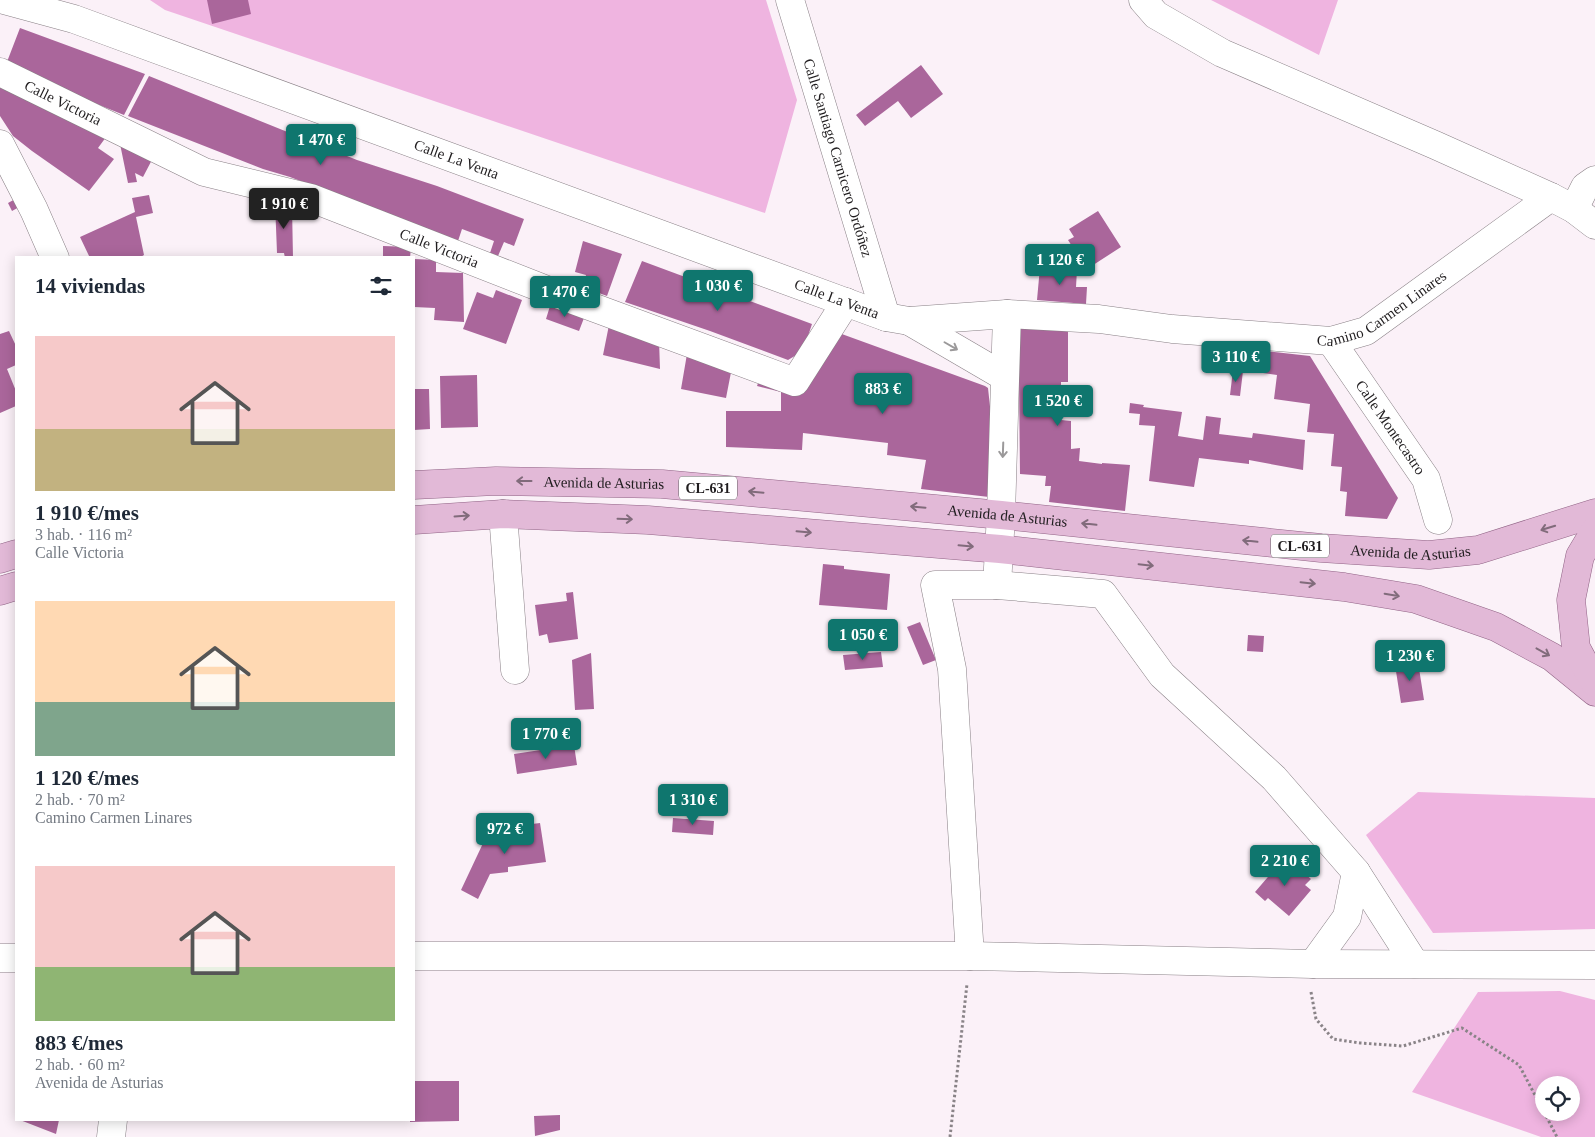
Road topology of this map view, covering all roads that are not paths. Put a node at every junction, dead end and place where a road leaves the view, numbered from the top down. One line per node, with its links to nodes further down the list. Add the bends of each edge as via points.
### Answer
1 (4, 0): 10 (street, Calle La Venta, via 74,19)
2 (790, 0): 12 (street, Calle Santiago Carnicero Ordóñez)
3 (1143, 0): 7 (street, via 1156,15 1222,53)
4 (0, 72): 10 (street, Calle Victoria, via 204,172 311,198 795,382)
5 (0, 144): 9 (street)
6 (1595, 180): 7 (street)
7 (1562, 203): 8 (street); 13 (street, Camino Carmen Linares, via 1366,332)
8 (1595, 225)
9 (54, 256)
10 (846, 302): 12 (street, Calle La Venta)
11 (1007, 314): 12 (street, Calle La Venta); 13 (street, Camino Carmen Linares, via 1099,319); 14 (street)
12 (897, 319): 14 (street, Calle La Venta, one-way to 14)
13 (1331, 341): 20 (street, Calle Montecastro, via 1426,479)
14 (1005, 377): 18 (street, one-way to 18)
15 (415, 485): 18 (main road, Avenida de Asturias / CL-631, one-way to 15, via 662,484 496,481)
16 (1595, 513): 18 (main road, Avenida de Asturias / CL-631, one-way to 18, via 1478,550 1429,555 1321,548)
17 (503, 514): 19 (main road, CL-631, one-way to 17); 22 (main road, CL-631, one-way to 22, via 648,520); 28 (street)
18 (1001, 515): 22 (street)
19 (415, 520)
20 (1438, 520)
21 (1595, 531): 29 (main road, via 1580,556 1571,600 1576,648)
22 (1005, 550): 25 (street); 30 (main road, CL-631, one-way to 30, via 1344,587 1416,599 1496,627 1552,657)
23 (15, 554): 24 (main road)
24 (0, 558)
25 (997, 585): 31 (street, via 1103,594 1162,675 1274,778); 33 (street, via 935,585 952,669)
26 (15, 586): 27 (main road)
27 (0, 592)
28 (515, 670)
29 (1595, 683)
30 (1595, 692)
31 (1356, 872): 36 (street, via 1347,917); 37 (street)
32 (415, 956): 33 (street)
33 (970, 956): 36 (street)
34 (0, 958): 35 (street)
35 (15, 958)
36 (1313, 964): 37 (street)
37 (1415, 964): 38 (street)
38 (1585, 965)
39 (113, 1121): 40 (street)
40 (111, 1137)

